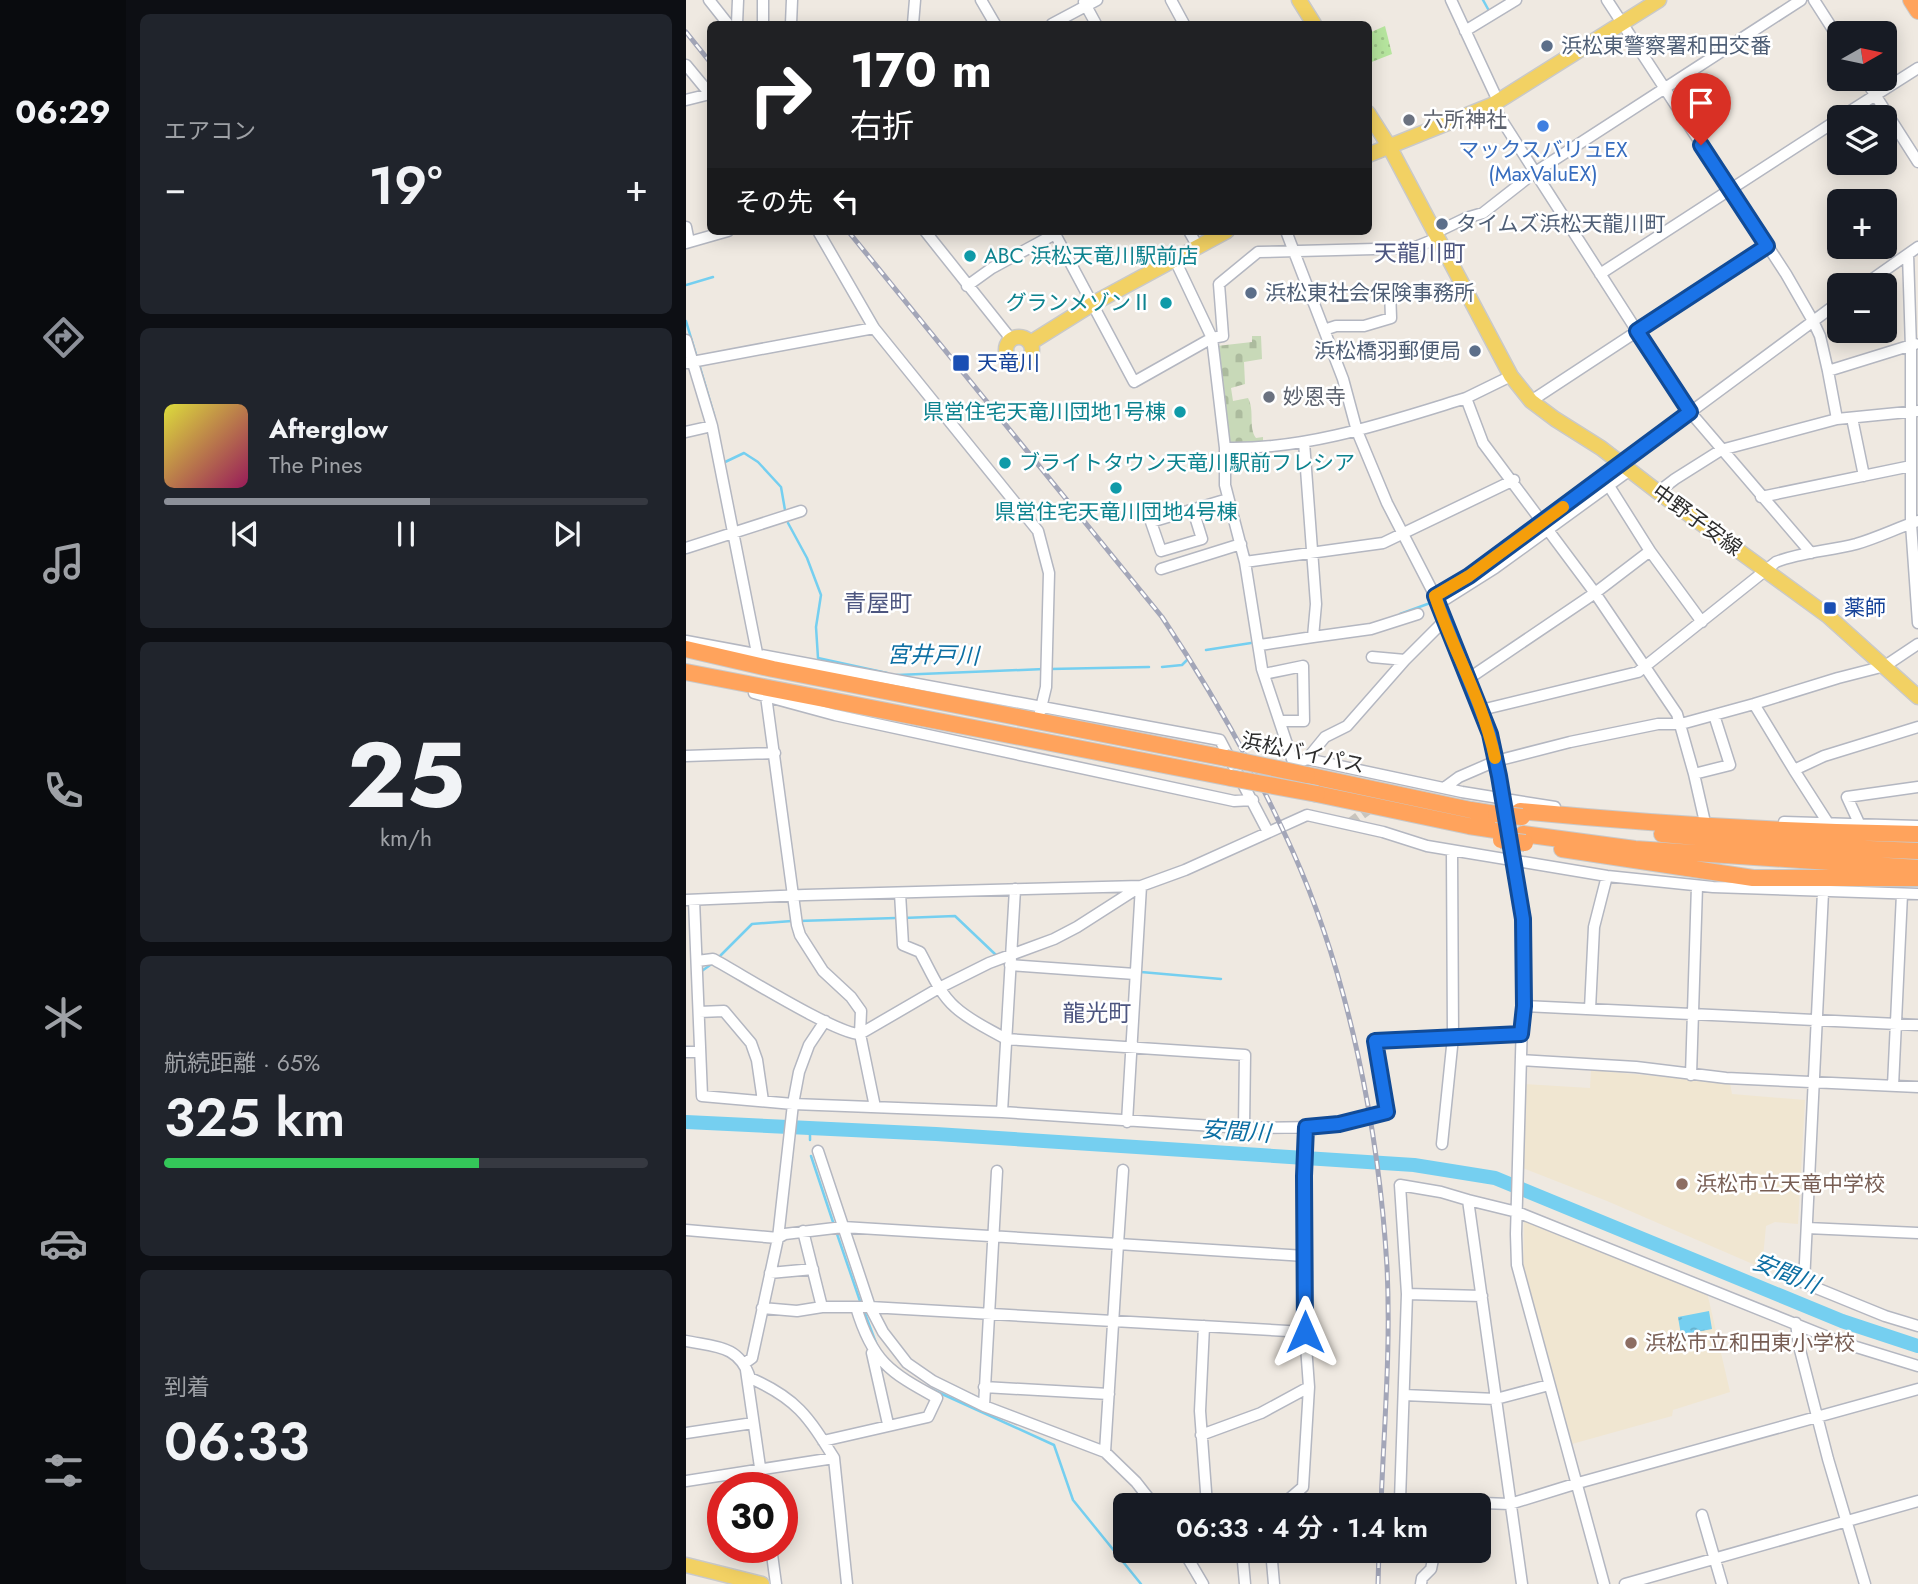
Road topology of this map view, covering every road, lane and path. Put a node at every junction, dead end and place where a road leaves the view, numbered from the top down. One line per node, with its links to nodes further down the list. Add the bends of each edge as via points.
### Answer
1 (709, 0): 19 (street)
2 (738, 0): 20 (street)
3 (763, 0): 21 (street)
4 (792, 0): 22 (street)
5 (915, 0): 23 (street)
6 (981, 0): 24 (street)
7 (1097, 0): 17 (street)
8 (1171, 0): 27 (street)
9 (1299, 0): 28 (main road)
10 (1451, 0): 31 (street)
11 (1516, 0): 31 (street)
12 (1607, 0): 30 (street)
13 (1659, 0): 30 (main road)
14 (1801, 0): 34 (street)
15 (1814, 0): 29 (street)
16 (1911, 0): 18 (highway)
17 (1084, 3): 25 (street); 26 (street)
18 (1918, 11)
19 (726, 21)
20 (737, 21)
21 (763, 21)
22 (791, 21)
23 (913, 21)
24 (993, 21)
25 (1057, 21)
26 (1094, 21)
27 (1182, 21)
28 (1312, 21)
29 (1827, 21)
30 (1622, 24): 34 (street); 40 (main road)
31 (1465, 31): 40 (street)
32 (686, 65): 35 (street)
33 (1918, 68): 38 (street)
34 (1665, 89): 47 (street); 48 (street)
35 (707, 90)
36 (1874, 91): 38 (street)
37 (707, 95): 39 (street)
38 (1877, 96): 41 (street); 46 (street)
39 (686, 100)
40 (1495, 103): 44 (main road); 47 (street)
41 (1862, 105)
42 (1372, 119): 44 (main road, 中野子安線)
43 (1827, 126): 48 (street)
44 (1389, 146): 45 (main road); 58 (main road, 中野子安線)
45 (1372, 153)
46 (1918, 162)
47 (1534, 173): 58 (street, via 1483,213); 67 (street)
48 (1730, 188): 60 (street); 67 (street)
49 (686, 228): 59 (street)
50 (714, 235): 59 (street)
51 (820, 235): 73 (street)
52 (928, 235): 68 (street)
53 (1050, 235): 68 (street)
54 (1057, 235): 70 (street)
55 (1191, 235): 61 (street)
56 (1220, 235): 61 (main road)
57 (1288, 235): 63 (street)
58 (1437, 235): 63 (street, via 1413,248); 83 (main road, 中野子安線)
59 (687, 243)
60 (1767, 246): 72 (street); 75 (street)
61 (1198, 247): 65 (main road)
62 (1918, 247): 64 (street)
63 (1294, 252): 74 (street); 76 (street, via 1258,252 1219,284 1223,336)
64 (1908, 254): 66 (street); 80 (street)
65 (1175, 260): 70 (main road); 76 (street)
66 (1881, 273)
67 (1600, 274): 75 (street)
68 (968, 285): 77 (street)
69 (1390, 290): 74 (street, via 1391,318)
70 (1094, 303): 76 (street, via 1134,382); 79 (main road)
71 (1827, 311): 72 (street)
72 (1813, 321): 82 (street); 86 (street)
73 (874, 328): 81 (street); 140 (street, via 1038,531 1049,573 1047,668)
74 (1324, 330): 91 (street)
75 (1637, 331): 85 (street); 86 (street)
76 (1212, 338): 94 (street)
77 (1011, 339): 79 (main road, via 1024,338); 79 (main road, via 1006,354 1018,363 1029,359)
78 (686, 340): 81 (street)
79 (1030, 343)
80 (1915, 345): 82 (street); 87 (street)
81 (694, 362): 90 (street)
82 (1828, 371): 89 (street)
83 (1511, 376): 84 (street); 85 (main road, 中野子安線)
84 (1466, 398): 91 (street); 99 (street, via 1483,443)
85 (1531, 401): 97 (main road, 中野子安線)
86 (1690, 412): 95 (street); 97 (street)
87 (1915, 412): 88 (street); 96 (street)
88 (1852, 418): 89 (street); 98 (street)
89 (1837, 419): 95 (street)
90 (712, 426): 92 (street); 108 (street)
91 (1357, 431): 93 (street); 109 (street)
92 (686, 432)
93 (1304, 442): 94 (street); 113 (street)
94 (1225, 448): 103 (street)
95 (1721, 450): 101 (street); 102 (street)
96 (1911, 466): 98 (street); 106 (street)
97 (1627, 467): 100 (street); 101 (main road, 中野子安線); 107 (street)
98 (1864, 476): 102 (street)
99 (1514, 480): 107 (street); 109 (street)
100 (1609, 486): 107 (street); 112 (street)
101 (1658, 492): 117 (main road, 中野子安線)
102 (1761, 497): 114 (street)
103 (1228, 499): 104 (street); 110 (street)
104 (1193, 509): 104 (street, via 1151,522 1161,551 1202,539)
105 (801, 511): 108 (street)
106 (1914, 523): 114 (street); 123 (street)
107 (1545, 526): 118 (street); 119 (street)
108 (733, 534): 111 (street); 129 (street)
109 (1404, 534): 113 (street, via 1370,546); 119 (street)
110 (1241, 544): 115 (street); 116 (street)
111 (686, 548)
112 (1650, 551): 118 (street); 122 (street)
113 (1312, 552): 115 (street); 124 (street)
114 (1811, 553): 117 (street, via 1776,562)
115 (1245, 562): 127 (street)
116 (1161, 569)
117 (1766, 571): 122 (street); 132 (main road, 中野子安線, via 1828,616)
118 (1595, 593): 133 (street); 136 (street)
119 (1436, 600): 121 (street)
120 (1418, 614): 124 (street, via 1371,629)
121 (1445, 620): 131 (street); 136 (street)
122 (1702, 622): 133 (street)
123 (1918, 623)
124 (1313, 635): 127 (street)
125 (686, 641): 129 (street)
126 (1918, 644): 132 (street)
127 (1259, 645): 135 (street)
128 (686, 649): 149 (highway, 浜松バイパス, bridge, via 1226,758)
129 (757, 653): 140 (street)
130 (1372, 657): 131 (street)
131 (1405, 660): 149 (street, via 1347,726 1325,737)
132 (1885, 666): 138 (main road, 中野子安線); 139 (street)
133 (1644, 668): 141 (street); 144 (street)
134 (686, 674): 137 (street, via 693,680); 157 (highway, 浜松バイパス, bridge, via 1317,794)
135 (1264, 674): 143 (street); 143 (street, via 1303,666 1304,721)
136 (1468, 679): 141 (street)
137 (766, 695): 146 (street); 154 (street, via 835,715 1033,751 1234,801)
138 (1918, 697)
139 (1754, 705): 142 (street); 150 (street)
140 (1040, 709): 154 (street, via 1220,740)
141 (1481, 710): 148 (street)
142 (1714, 715): 144 (street); 151 (street, via 1730,765)
143 (1281, 721): 149 (street)
144 (1681, 724): 148 (street, via 1658,724); 151 (street)
145 (1918, 727): 150 (street)
146 (775, 753): 147 (street); 181 (street)
147 (686, 756)
148 (1496, 761): 153 (street); 155 (street)
149 (1303, 766): 153 (street); 156 (street); 157 (highway, 浜松バイパス)
150 (1794, 770): 159 (street)
151 (1694, 774): 158 (street)
152 (1918, 787): 160 (street, via 1847,797)
153 (1444, 788): 155 (street)
154 (1253, 800): 163 (street)
155 (1498, 808): 157 (highway); 158 (street, via 1559,807); 161 (highway); 167 (street)
156 (1307, 815): 163 (street); 165 (street)
157 (1470, 818): 161 (highway, bridge, via 1502,835)
158 (1704, 818): 159 (street, via 1757,824)
159 (1828, 823): 160 (street)
160 (1858, 823): 162 (street)
161 (1523, 826): 164 (highway, via 1642,823); 166 (highway); 168 (highway, via 1635,849); 169 (highway)
162 (1918, 826)
163 (1268, 832): 173 (street)
164 (1918, 834)
165 (1452, 850): 167 (street); 197 (street)
166 (1913, 850)
167 (1514, 861): 170 (street); 187 (street, via 1523,919)
168 (1918, 868)
169 (1753, 873): 172 (highway); 175 (street)
170 (1607, 876): 174 (street); 188 (street, via 1594,927)
171 (1918, 878): 172 (highway)
172 (1791, 885): 175 (street); 177 (street)
173 (1141, 886): 176 (street); 183 (street, via 1077,927); 185 (street)
174 (1698, 886): 175 (street); 190 (street)
175 (1713, 887)
176 (1015, 889): 178 (street); 183 (street)
177 (1823, 892): 179 (street); 191 (street)
178 (900, 893): 181 (street); 186 (street, via 903,945 920,951)
179 (1902, 894): 180 (street); 193 (street)
180 (1918, 894)
181 (794, 895): 182 (street); 195 (street, via 800,935 823,971 861,1011)
182 (690, 900): 184 (street)
183 (1007, 959): 185 (street); 186 (street); 198 (street)
184 (695, 972): 189 (street); 192 (street, via 716,961)
185 (1135, 972): 199 (street)
186 (939, 988): 195 (street); 198 (street, via 972,1021)
187 (1524, 1006): 188 (street); 196 (street)
188 (1590, 1009): 190 (street)
189 (699, 1012): 201 (street); 207 (street, via 724,1012 751,1043)
190 (1693, 1015): 191 (street); 203 (street)
191 (1817, 1020): 193 (street); 204 (street)
192 (825, 1021): 195 (street); 208 (street, via 809,1045)
193 (1895, 1024): 194 (street); 205 (street)
194 (1918, 1025)
195 (860, 1034): 209 (street)
196 (1521, 1034): 197 (street); 202 (street)
197 (1453, 1037): 212 (street, via 1375,1041 1387,1112); 214 (street)
198 (1006, 1039): 199 (street); 210 (street)
199 (1130, 1048): 211 (street); 213 (street, via 1245,1055)
200 (686, 1052): 201 (street)
201 (700, 1052): 207 (street, via 702,1096)
202 (1521, 1060): 203 (street); 219 (street)
203 (1691, 1075): 204 (street)
204 (1814, 1083): 205 (street); 221 (street)
205 (1893, 1086): 206 (street)
206 (1918, 1087)
207 (763, 1101): 208 (street)
208 (792, 1107): 209 (street); 226 (street)
209 (875, 1107): 210 (street)
210 (1002, 1112): 211 (street)
211 (1126, 1122): 213 (street)
212 (1306, 1127): 213 (street); 228 (street)
213 (1244, 1128)
214 (1442, 1144)
215 (818, 1151): 220 (street)
216 (1123, 1170): 227 (street)
217 (997, 1171): 225 (street)
218 (1468, 1200): 219 (street); 231 (street, via 1400,1185); 232 (street)
219 (1517, 1211): 238 (street); 246 (street, via 1517,1265)
220 (838, 1227): 223 (street); 225 (street); 234 (street)
221 (1807, 1228): 224 (street); 240 (street, via 1804,1283)
222 (686, 1230): 226 (street)
223 (803, 1231): 226 (street); 229 (street)
224 (1918, 1233)
225 (993, 1236): 227 (street); 236 (street)
226 (778, 1238): 230 (street)
227 (1118, 1244): 228 (street); 237 (street)
228 (1305, 1256): 241 (street)
229 (813, 1269): 230 (street); 233 (street)
230 (770, 1273): 235 (street)
231 (1406, 1294): 232 (street); 251 (street)
232 (1482, 1296): 252 (street)
233 (822, 1307): 234 (street); 235 (street, via 797,1311)
234 (863, 1307): 236 (street); 243 (street); 253 (street, via 907,1363)
235 (762, 1308): 244 (street, via 752,1358)
236 (988, 1313): 237 (street); 247 (street)
237 (1114, 1321): 239 (street); 250 (street)
238 (1796, 1323): 245 (street); 254 (street)
239 (1204, 1326): 241 (street); 258 (street)
240 (1918, 1326)
241 (1305, 1332): 248 (street)
242 (686, 1341): 244 (street, via 733,1351)
243 (872, 1350): 256 (street); 256 (street, via 903,1380 936,1398 928,1417)
244 (745, 1363): 255 (street); 259 (street, via 750,1377 793,1402)
245 (1918, 1366)
246 (1549, 1385): 252 (street); 265 (street)
247 (984, 1387): 250 (street); 253 (street)
248 (1309, 1387): 258 (street, via 1261,1413); 268 (street, via 1303,1487)
249 (1918, 1389): 254 (street)
250 (1109, 1394): 260 (street)
251 (1404, 1395): 252 (street); 269 (street)
252 (1496, 1399): 272 (street)
253 (984, 1406): 260 (street)
254 (1819, 1417): 265 (street); 274 (street)
255 (753, 1423): 257 (street); 262 (street)
256 (888, 1424): 259 (street)
257 (686, 1433)
258 (1201, 1435): 267 (street)
259 (823, 1441): 261 (street)
260 (1105, 1452): 266 (street)
261 (834, 1458): 262 (street); 284 (street)
262 (760, 1469): 263 (street); 264 (street)
263 (760, 1472)
264 (686, 1481)
265 (1578, 1483): 272 (street); 290 (street)
266 (1145, 1493)
267 (1207, 1493)
268 (1296, 1493)
269 (1401, 1493)
270 (1918, 1502): 274 (street)
271 (1491, 1504): 272 (street)
272 (1510, 1504): 289 (street)
273 (1702, 1515): 275 (street)
274 (1845, 1521): 275 (street); 293 (street)
275 (1715, 1557): 291 (street); 292 (street)
276 (773, 1563): 283 (street)
277 (1191, 1563): 285 (street)
278 (1243, 1563): 286 (street)
279 (1272, 1563): 287 (street)
280 (1432, 1563): 288 (street)
281 (686, 1565): 282 (main road)
282 (762, 1584)
283 (776, 1584)
284 (846, 1584)
285 (1203, 1584)
286 (1245, 1584)
287 (1274, 1584)
288 (1421, 1584)
289 (1522, 1584)
290 (1604, 1584)
291 (1625, 1584)
292 (1722, 1584)
293 (1865, 1584)

